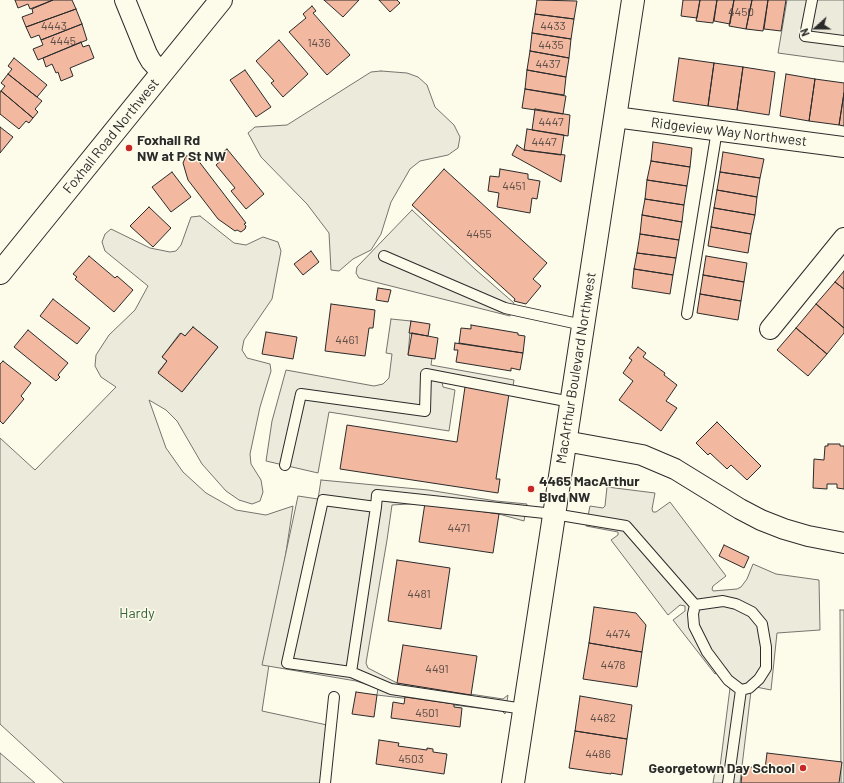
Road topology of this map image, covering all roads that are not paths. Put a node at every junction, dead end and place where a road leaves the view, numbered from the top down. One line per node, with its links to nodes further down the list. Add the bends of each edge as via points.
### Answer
1 (125, 0): 6 (street, via 147,54)
2 (221, 0): 6 (main road, Foxhall Road Northwest)
3 (633, 0): 7 (main road, MacArthur Boulevard Northwest)
4 (812, 0): 5 (lane, via 805,36)
5 (844, 41)
6 (162, 73): 12 (main road, Foxhall Road Northwest)
7 (615, 117): 8 (street, Ridgeview Way Northwest); 14 (main road, MacArthur Boulevard Northwest)
8 (717, 130): 9 (street, Ridgeview Way Northwest); 13 (lane)
9 (844, 147)
10 (844, 238): 15 (street)
11 (384, 256): 14 (lane, via 505,308)
12 (0, 273)
13 (687, 314)
14 (583, 325): 16 (main road, MacArthur Boulevard Northwest)
15 (770, 329)
16 (571, 402): 17 (main road, MacArthur Boulevard Northwest); 18 (lane, via 426,374 425,411 302,394)
17 (565, 441): 20 (main road, MacArthur Boulevard Northwest); 21 (street, via 642,455 675,470 761,520 808,536)
18 (285, 465)
19 (376, 507): 20 (lane, via 377,495); 23 (lane); 23 (lane, via 323,500 287,663)
20 (554, 514): 22 (lane, via 626,526); 26 (main road, MacArthur Boulevard Northwest)
21 (844, 543)
22 (695, 605): 24 (lane, via 694,626 704,646 728,680); 24 (lane, via 723,601 736,604 752,612 762,624 766,668 749,688)
23 (351, 672): 26 (lane, via 391,690)
24 (741, 690): 29 (lane)
25 (334, 697): 27 (lane)
26 (524, 709): 28 (main road, MacArthur Boulevard Northwest)
27 (325, 783)
28 (513, 783)
29 (728, 783)

